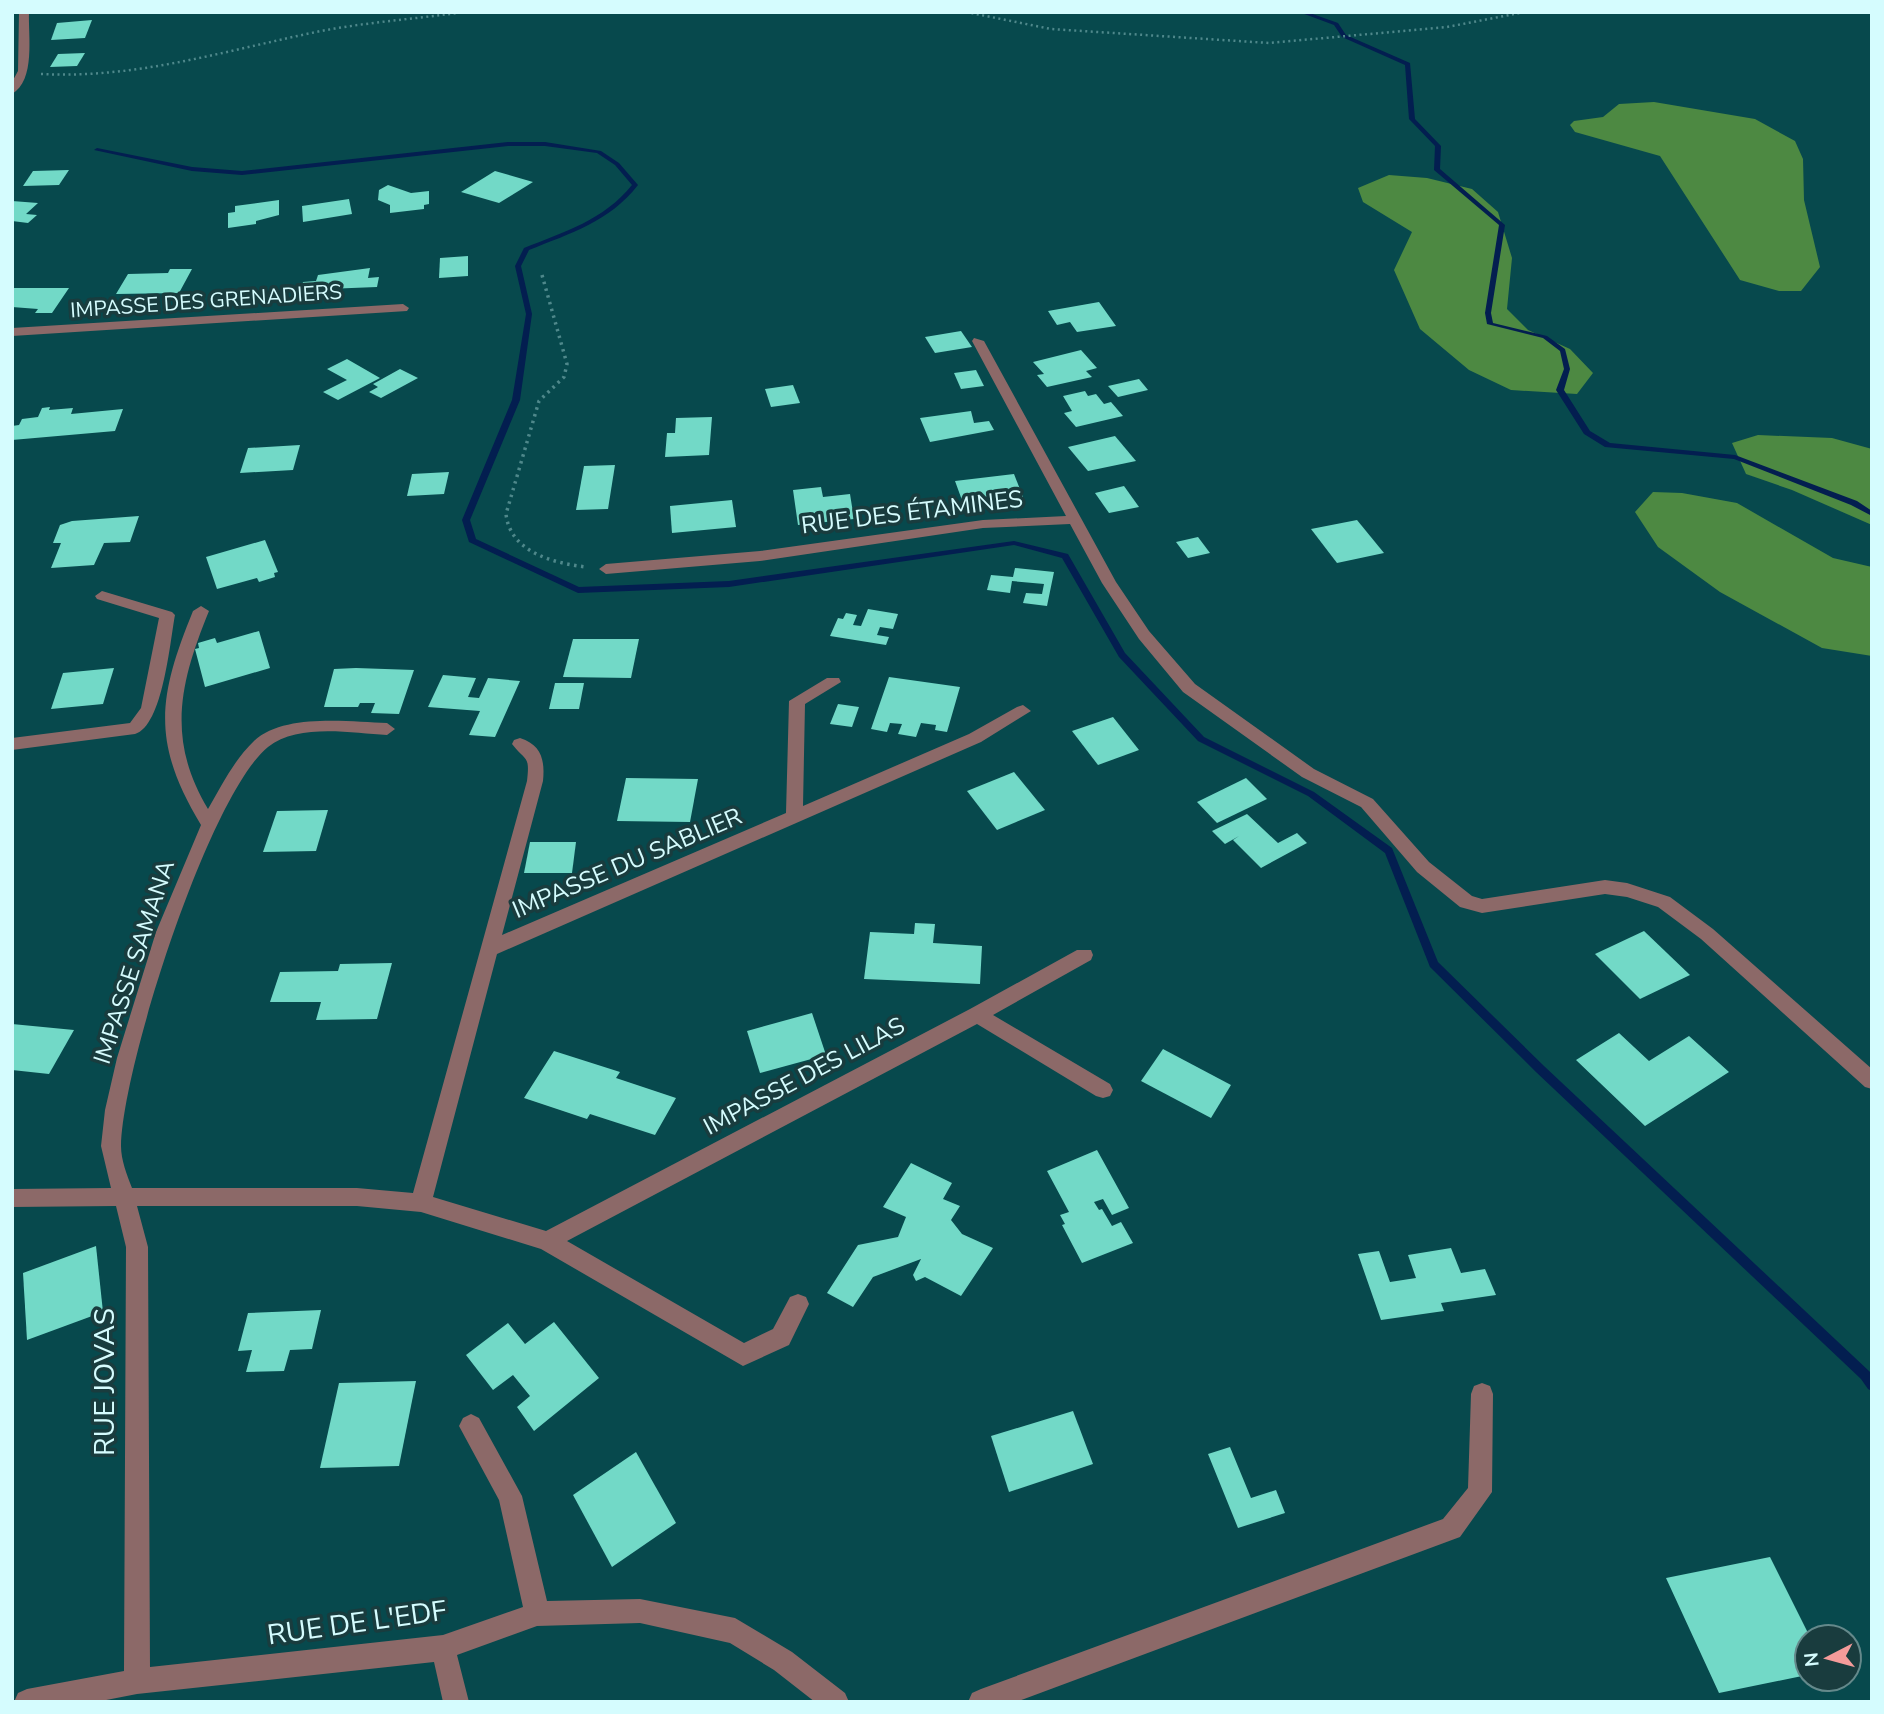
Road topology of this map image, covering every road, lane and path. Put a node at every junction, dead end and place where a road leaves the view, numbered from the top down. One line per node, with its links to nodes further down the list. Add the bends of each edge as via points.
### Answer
1 (464, 12): 6 (path, via 324,30 145,70 52,75)
2 (966, 12): 3 (path, via 1051,29 1269,43 1447,27)
3 (1525, 12)
4 (19, 19): 5 (street)
5 (17, 43): 6 (street)
6 (23, 71): 7 (street)
7 (12, 91)
8 (542, 275): 13 (path, via 566,364 564,377 539,401 506,514 508,530 522,545 540,554 575,566)
9 (403, 308): 10 (street, IMPASSE DES GRENADIERS)
10 (12, 332)
11 (978, 341): 12 (street)
12 (1073, 520): 13 (street, RUE DES ÉTAMINES, via 983,524 761,556); 26 (street, via 1144,635 1189,688 1308,773 1367,803 1423,867 1466,902 1482,906 1605,887 1664,902 1707,934)
13 (606, 569)
14 (102, 596): 19 (street, via 167,615 149,709 135,728)
15 (201, 611): 22 (street, via 189,638 172,749 183,783)
16 (833, 682): 21 (street, via 797,701)
17 (1023, 711): 21 (street, IMPASSE DU SABLIER, via 975,738)
18 (387, 729): 22 (street, IMPASSE SAMANA, via 310,727 280,732 259,744 237,768)
19 (12, 744)
20 (520, 744): 23 (street, via 537,762 535,782)
21 (794, 817): 23 (street, IMPASSE DU SABLIER)
22 (209, 826): 28 (street, IMPASSE SAMANA, via 150,975 120,1079 110,1147)
23 (489, 949): 30 (street)
24 (1084, 955): 25 (street, IMPASSE DES LILAS)
25 (977, 1015): 27 (street); 31 (street, IMPASSE DES LILAS)
26 (1872, 1081)
27 (1103, 1090)
28 (124, 1197): 29 (street); 30 (street, via 357,1197); 37 (street, RUE JOVAS, via 137,1247)
29 (12, 1198)
30 (421, 1203): 31 (street)
31 (547, 1241): 32 (street, via 743,1355 781,1337)
32 (798, 1304)
33 (1482, 1394): 41 (street, via 1480,1492 1451,1528)
34 (471, 1426): 35 (street, via 510,1496)
35 (537, 1614): 36 (street, RUE DE L'EDF); 40 (street, RUE DE L'EDF, via 640,1611 735,1631)
36 (443, 1648): 37 (street, RUE DE L'EDF); 39 (street)
37 (136, 1681): 38 (street, RUE DE L'EDF)
38 (27, 1702)
39 (456, 1702)
40 (836, 1702)
41 (981, 1702)

